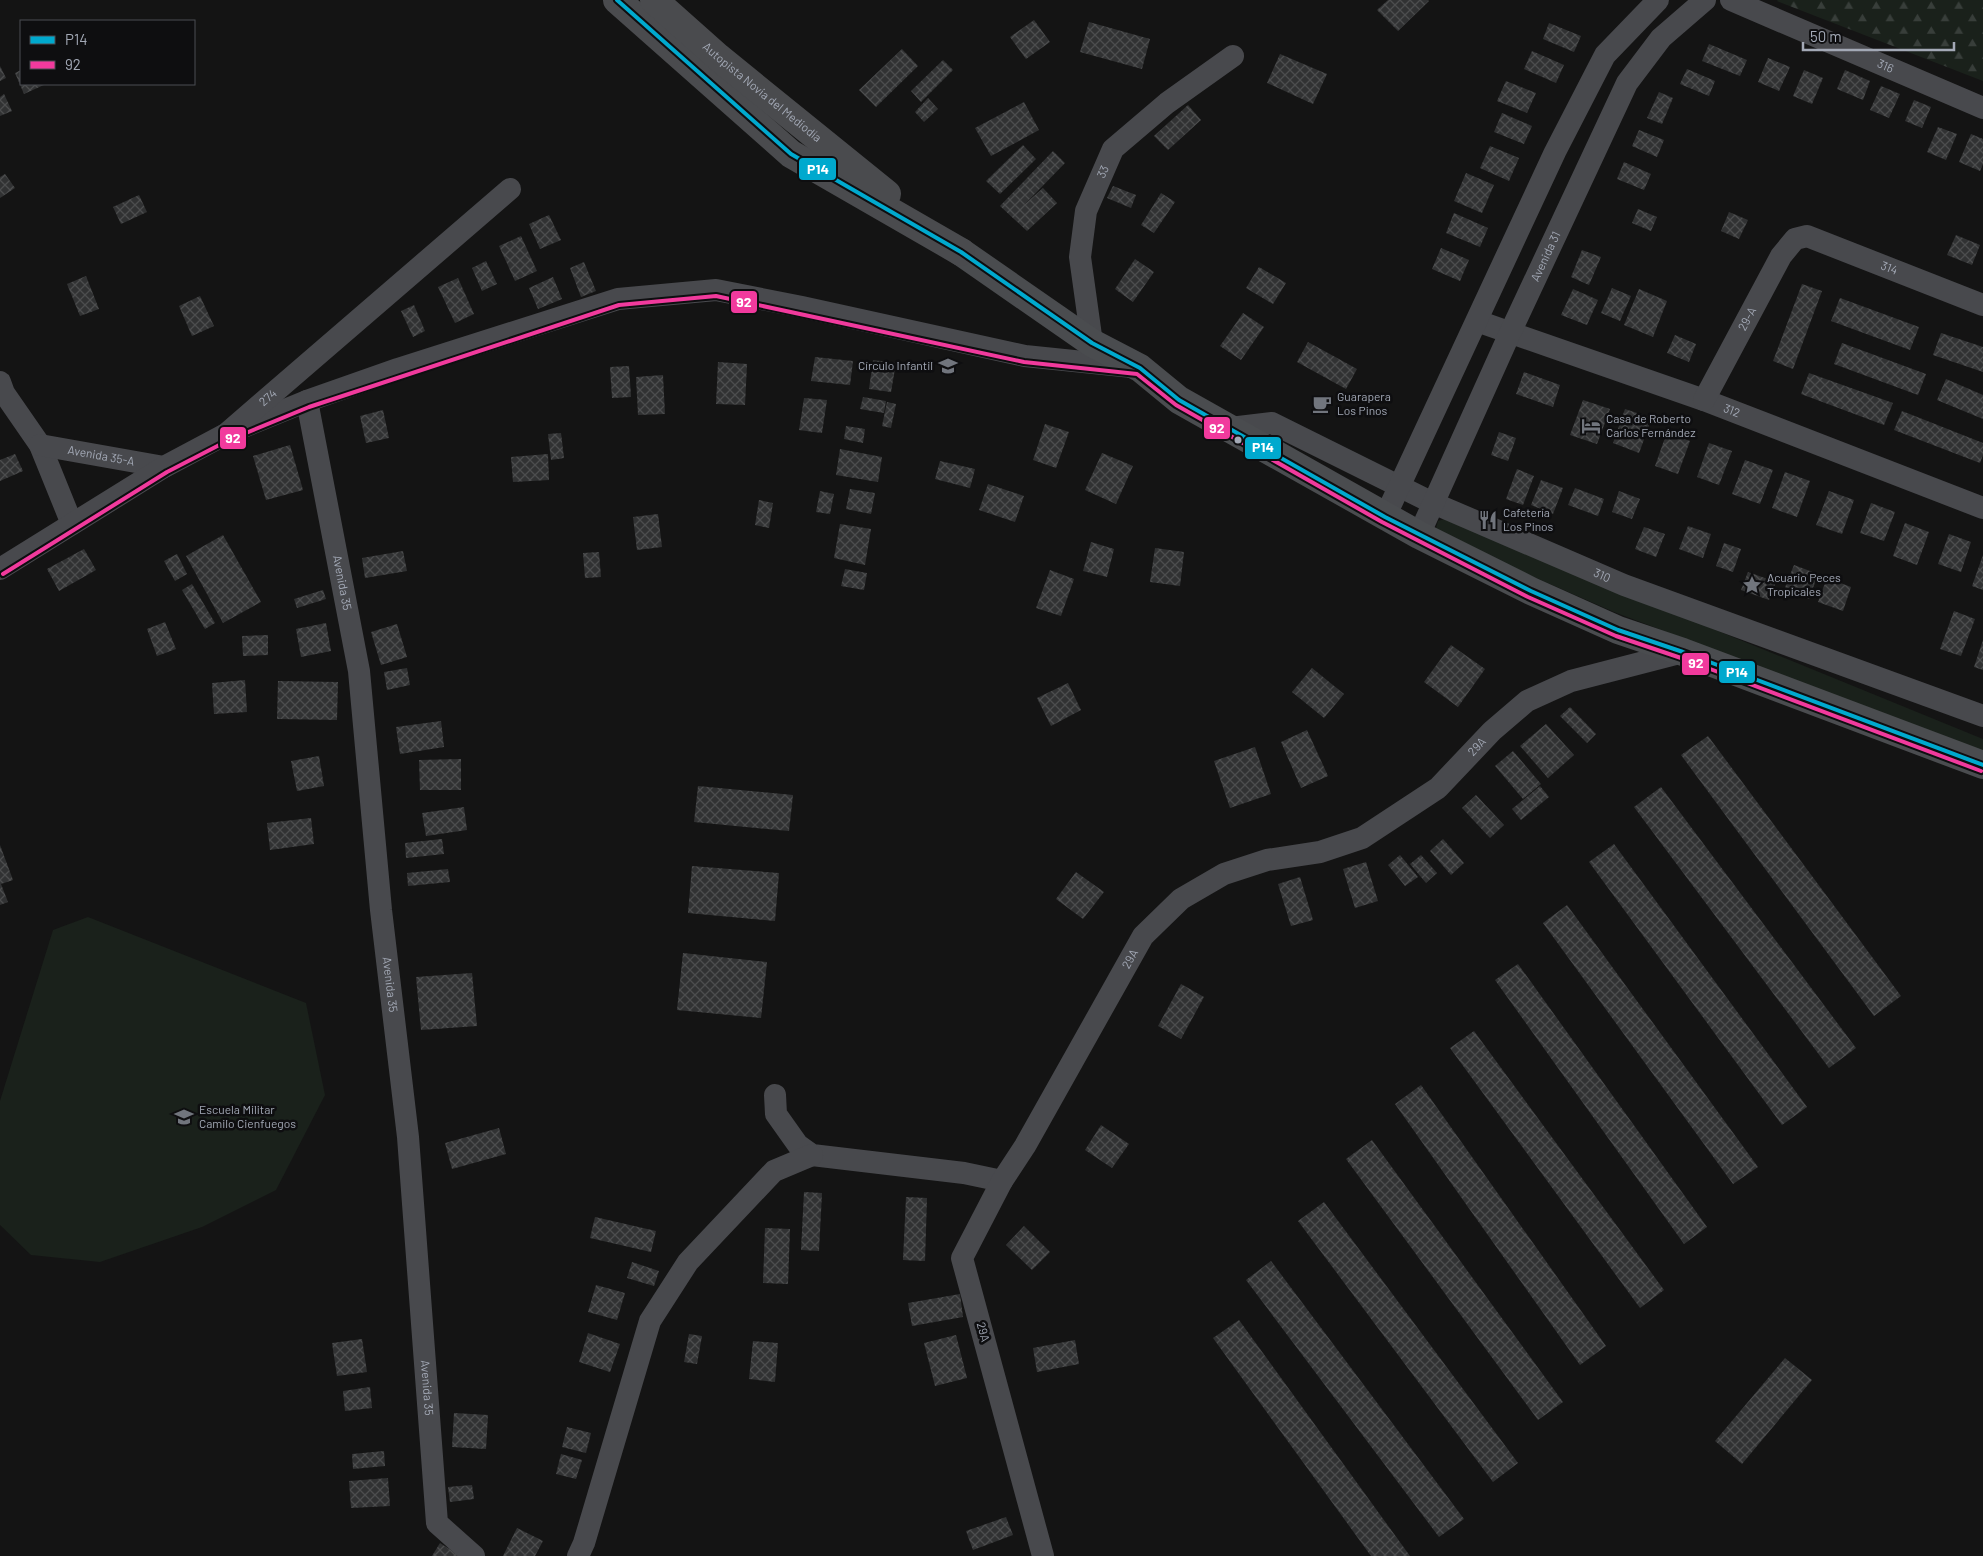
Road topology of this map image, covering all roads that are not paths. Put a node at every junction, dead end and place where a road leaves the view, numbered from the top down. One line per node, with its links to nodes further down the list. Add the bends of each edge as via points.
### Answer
1 (617, 0): 12 (highway, Autopista Novia del Mediodía, via 792,154)
2 (654, 0): 8 (highway, Autopista Novia del Mediodía)
3 (674, 0): 8 (highway)
4 (1658, 0): 14 (street, via 1605,55)
5 (1705, 0): 15 (street, Avenida 31, via 1661,38 1627,83)
6 (1731, 0): 9 (street, 316)
7 (1233, 56): 16 (street, 33, via 1166,103 1113,150 1086,210 1080,257)
8 (718, 58): 12 (highway, Autopista Novia del Mediodía)
9 (1983, 108)
10 (510, 189): 22 (street, 274)
11 (1796, 240): 13 (street, 314, via 1807,236); 19 (street, 29-A, via 1781,256)
12 (961, 252): 16 (main road)
13 (1983, 305)
14 (1477, 321): 15 (street, 312); 25 (street)
15 (1510, 333): 19 (street, 312); 26 (street, Avenida 31)
16 (1092, 343): 17 (main road)
17 (1140, 368): 20 (street, via 1025,356 716,290 618,299); 21 (main road, via 1179,400)
18 (2, 390): 23 (street)
19 (1704, 400): 27 (street, 312)
20 (307, 401): 22 (street); 38 (street, Avenida 35, via 359,671 381,910 408,1137 437,1523)
21 (1230, 428): 25 (street, 310, via 1272,423); 28 (main road)
22 (226, 434): 24 (street, 274)
23 (40, 445): 24 (street, Avenida 35-A); 29 (street)
24 (164, 467): 29 (street, 274)
25 (1401, 488): 26 (street, 310); 28 (street)
26 (1433, 503): 30 (street, Avenida 31); 33 (street, 310, via 1624,585)
27 (1983, 508)
28 (1385, 517): 30 (main road)
29 (72, 524): 31 (street, 274)
30 (1419, 535): 32 (main road, via 1618,630)
31 (0, 568)
32 (1683, 652): 34 (main road); 37 (street, 29A, via 1570,681 1528,701 1492,730 1438,788 1362,838 1320,852 1267,860 1224,874 1181,899 1143,936)
33 (1983, 716)
34 (1983, 765)
35 (775, 1094): 36 (street, via 776,1114 798,1145)
36 (812, 1155): 37 (street, via 964,1173); 39 (street, via 774,1171 688,1262 650,1321)
37 (1002, 1181): 40 (street, 29A, via 962,1258)
38 (474, 1556)
39 (578, 1556)
40 (1043, 1556)

